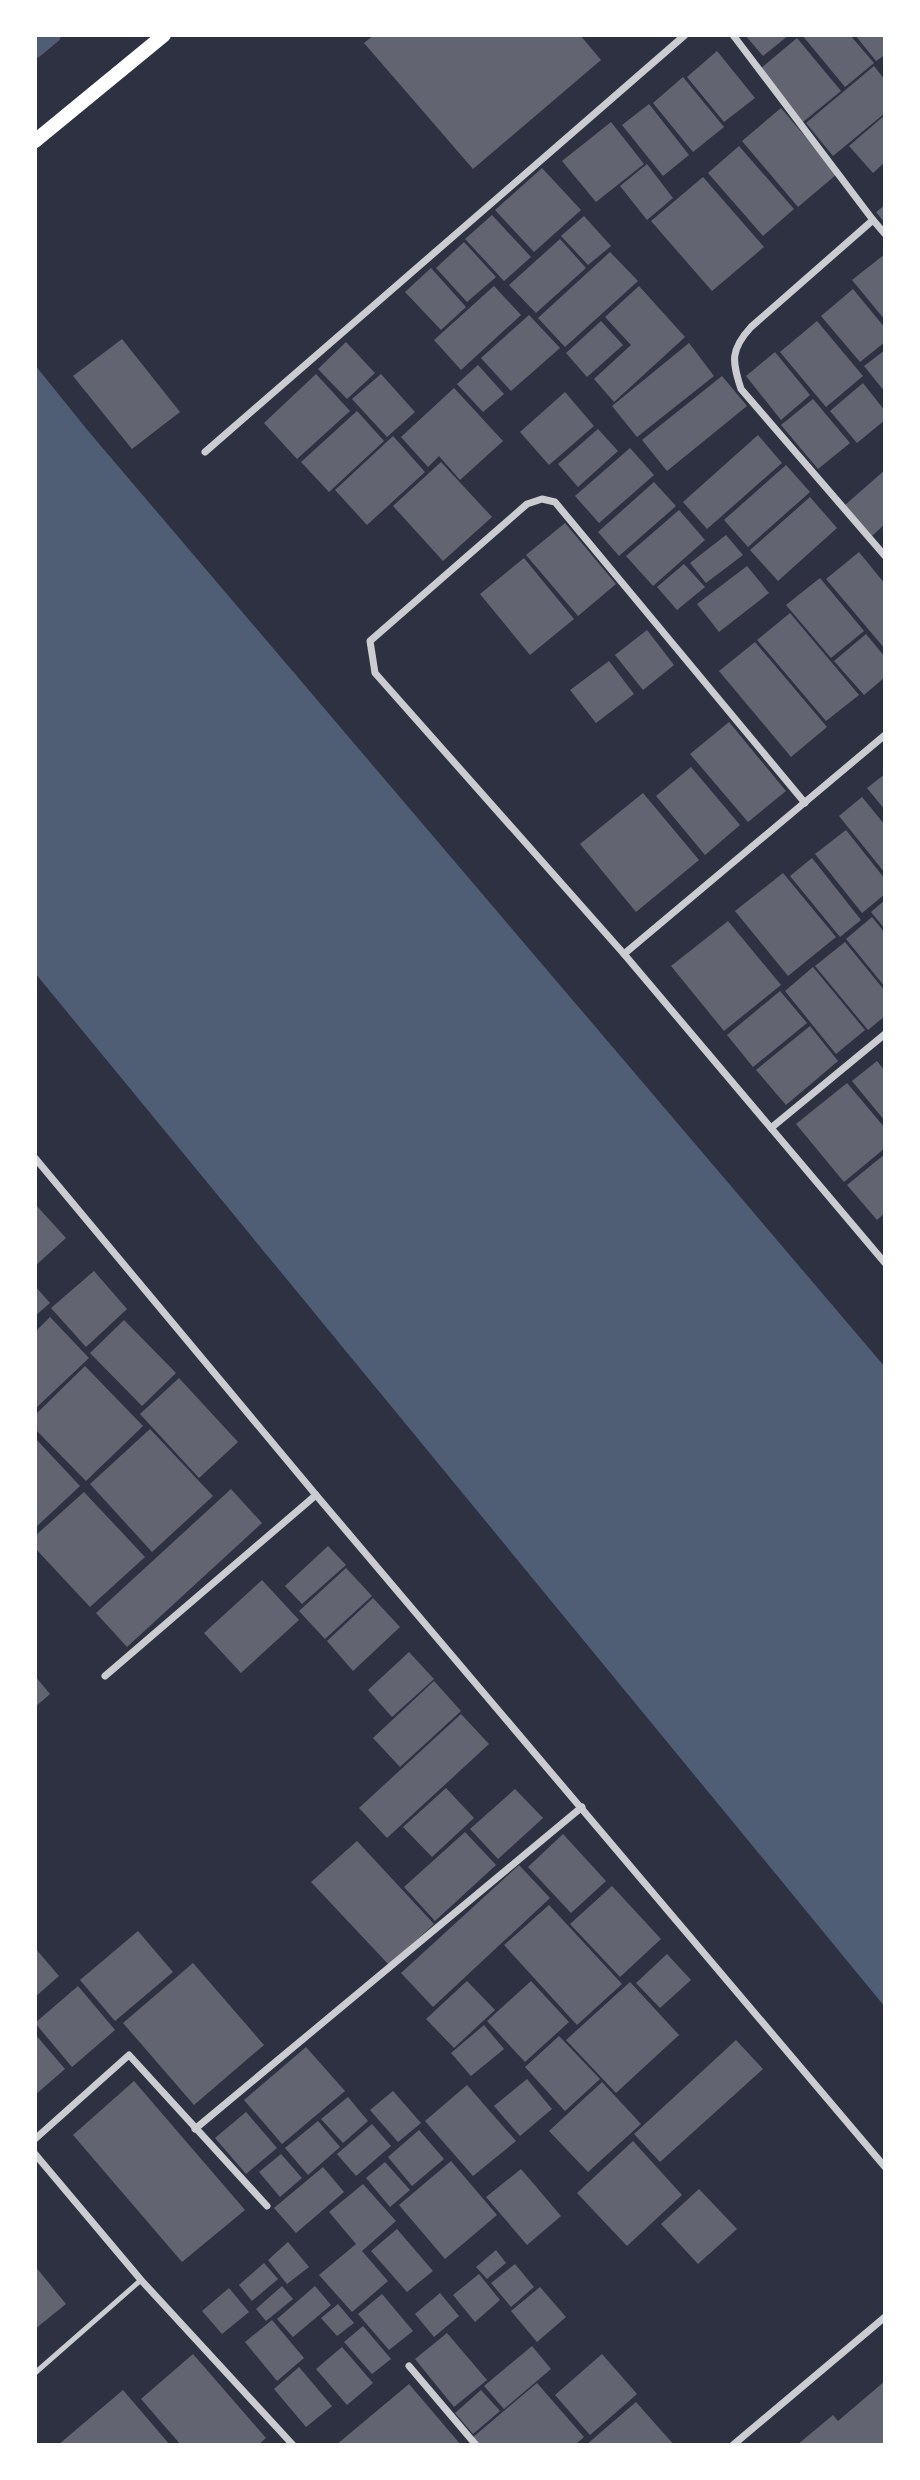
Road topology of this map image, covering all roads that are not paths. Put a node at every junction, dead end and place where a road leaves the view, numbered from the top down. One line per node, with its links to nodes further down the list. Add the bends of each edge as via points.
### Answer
1 (164, 35): 4 (main road)
2 (685, 35): 7 (street)
3 (733, 35): 5 (street)
4 (35, 141)
5 (873, 220): 6 (street); 8 (street, via 751,327 739,340 732,363 741,389)
6 (885, 234)
7 (205, 452)
8 (885, 556)
9 (885, 735): 10 (street)
10 (805, 803): 11 (street); 11 (street, via 555,502 541,499 527,504 370,641 375,673)
11 (624, 954): 13 (street)
12 (885, 1034): 13 (street)
13 (771, 1128): 15 (street)
14 (35, 1158): 16 (street)
15 (885, 1263)
16 (316, 1495): 17 (street); 18 (street)
17 (105, 1676)
18 (582, 1807): 19 (street); 22 (street)
19 (195, 2129): 20 (street, via 129,2055); 23 (street)
20 (35, 2139)
21 (35, 2154): 24 (street)
22 (885, 2167)
23 (267, 2206)
24 (141, 2280): 27 (lane); 28 (street)
25 (885, 2317): 30 (street)
26 (409, 2366): 29 (street)
27 (35, 2373)
28 (293, 2445)
29 (475, 2445)
30 (733, 2445)

